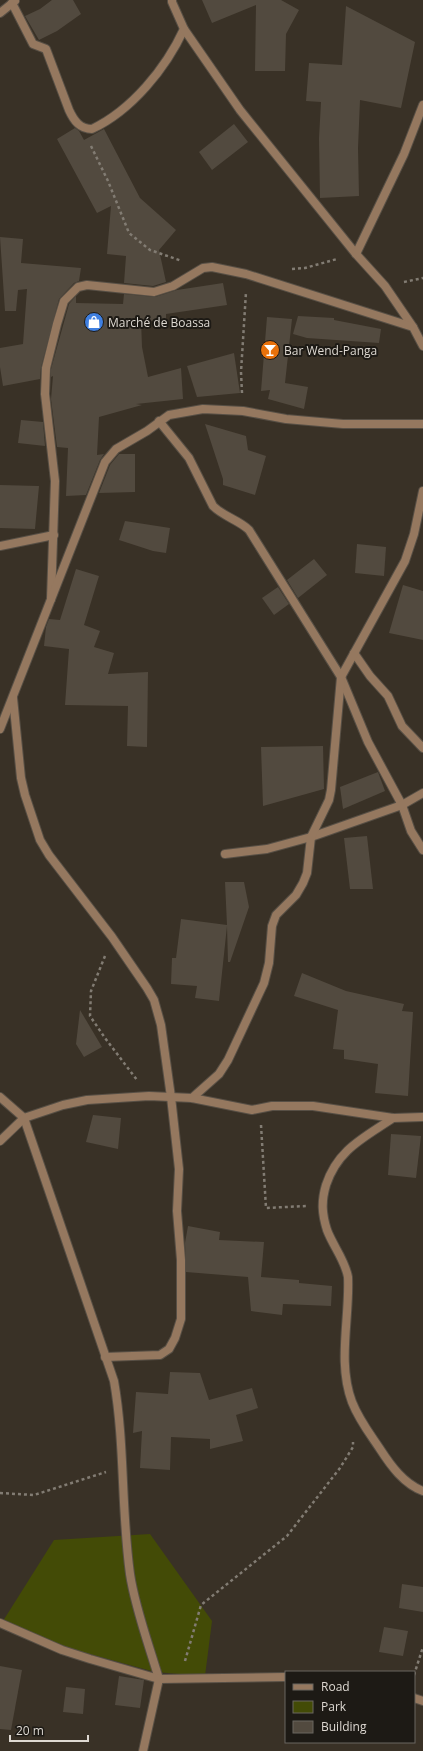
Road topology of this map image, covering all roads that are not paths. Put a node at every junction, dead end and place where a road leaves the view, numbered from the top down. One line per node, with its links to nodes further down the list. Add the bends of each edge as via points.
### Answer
1 (172, 0): 4 (street)
2 (14, 2): 3 (street); 4 (street, via 33,44 46,49 69,110 82,128 92,129 121,112 160,70)
3 (0, 13)
4 (184, 29): 6 (street, via 240,110)
5 (423, 105): 6 (street, via 404,154)
6 (356, 254): 7 (street, via 386,286)
7 (413, 327): 8 (street); 12 (street, via 246,274 212,267 203,268 163,290 147,292 87,286 78,288 64,301 46,368 45,382 55,481)
8 (423, 346)
9 (159, 421): 10 (street, via 169,415 203,409 243,411 286,419 343,424); 14 (street, via 116,449 105,462); 16 (street, via 189,458 213,506 249,530)
10 (423, 424)
11 (423, 491): 15 (street, via 414,534 404,560)
12 (54, 535): 13 (street); 14 (street)
13 (0, 546)
14 (51, 599): 17 (street)
15 (354, 653): 16 (street); 19 (street, via 388,696 402,726)
16 (341, 677): 21 (street, via 368,742); 22 (street, via 331,790 329,800)
17 (13, 698): 18 (street); 26 (street, via 21,778 40,840 49,856 148,988 161,1025)
18 (0, 729)
19 (423, 748)
20 (423, 793): 21 (street)
21 (402, 805): 22 (street); 23 (street, via 411,831)
22 (310, 837): 24 (street, via 267,849); 27 (street, via 307,873 303,883 276,915 272,926 269,963 264,983 228,1060 219,1074)
23 (423, 850)
24 (225, 854)
25 (0, 1097): 29 (street)
26 (171, 1097): 27 (street); 29 (street, via 87,1100); 32 (street, via 179,1169 177,1211 181,1260 181,1319 169,1349 160,1355)
27 (192, 1098): 30 (street, via 252,1110 272,1106 313,1106)
28 (423, 1117): 30 (street)
29 (24, 1118): 31 (street); 32 (street)
30 (393, 1118): 33 (street, via 350,1147 339,1158 327,1183 322,1206 330,1238 347,1270 345,1357 352,1401 364,1427 389,1463 407,1482)
31 (0, 1141)
32 (105, 1357): 36 (street, via 114,1380 118,1403 130,1575)
33 (423, 1491)
34 (0, 1623): 36 (street, via 62,1650)
35 (285, 1677): 36 (street)
36 (159, 1679): 37 (street)
37 (143, 1751)

